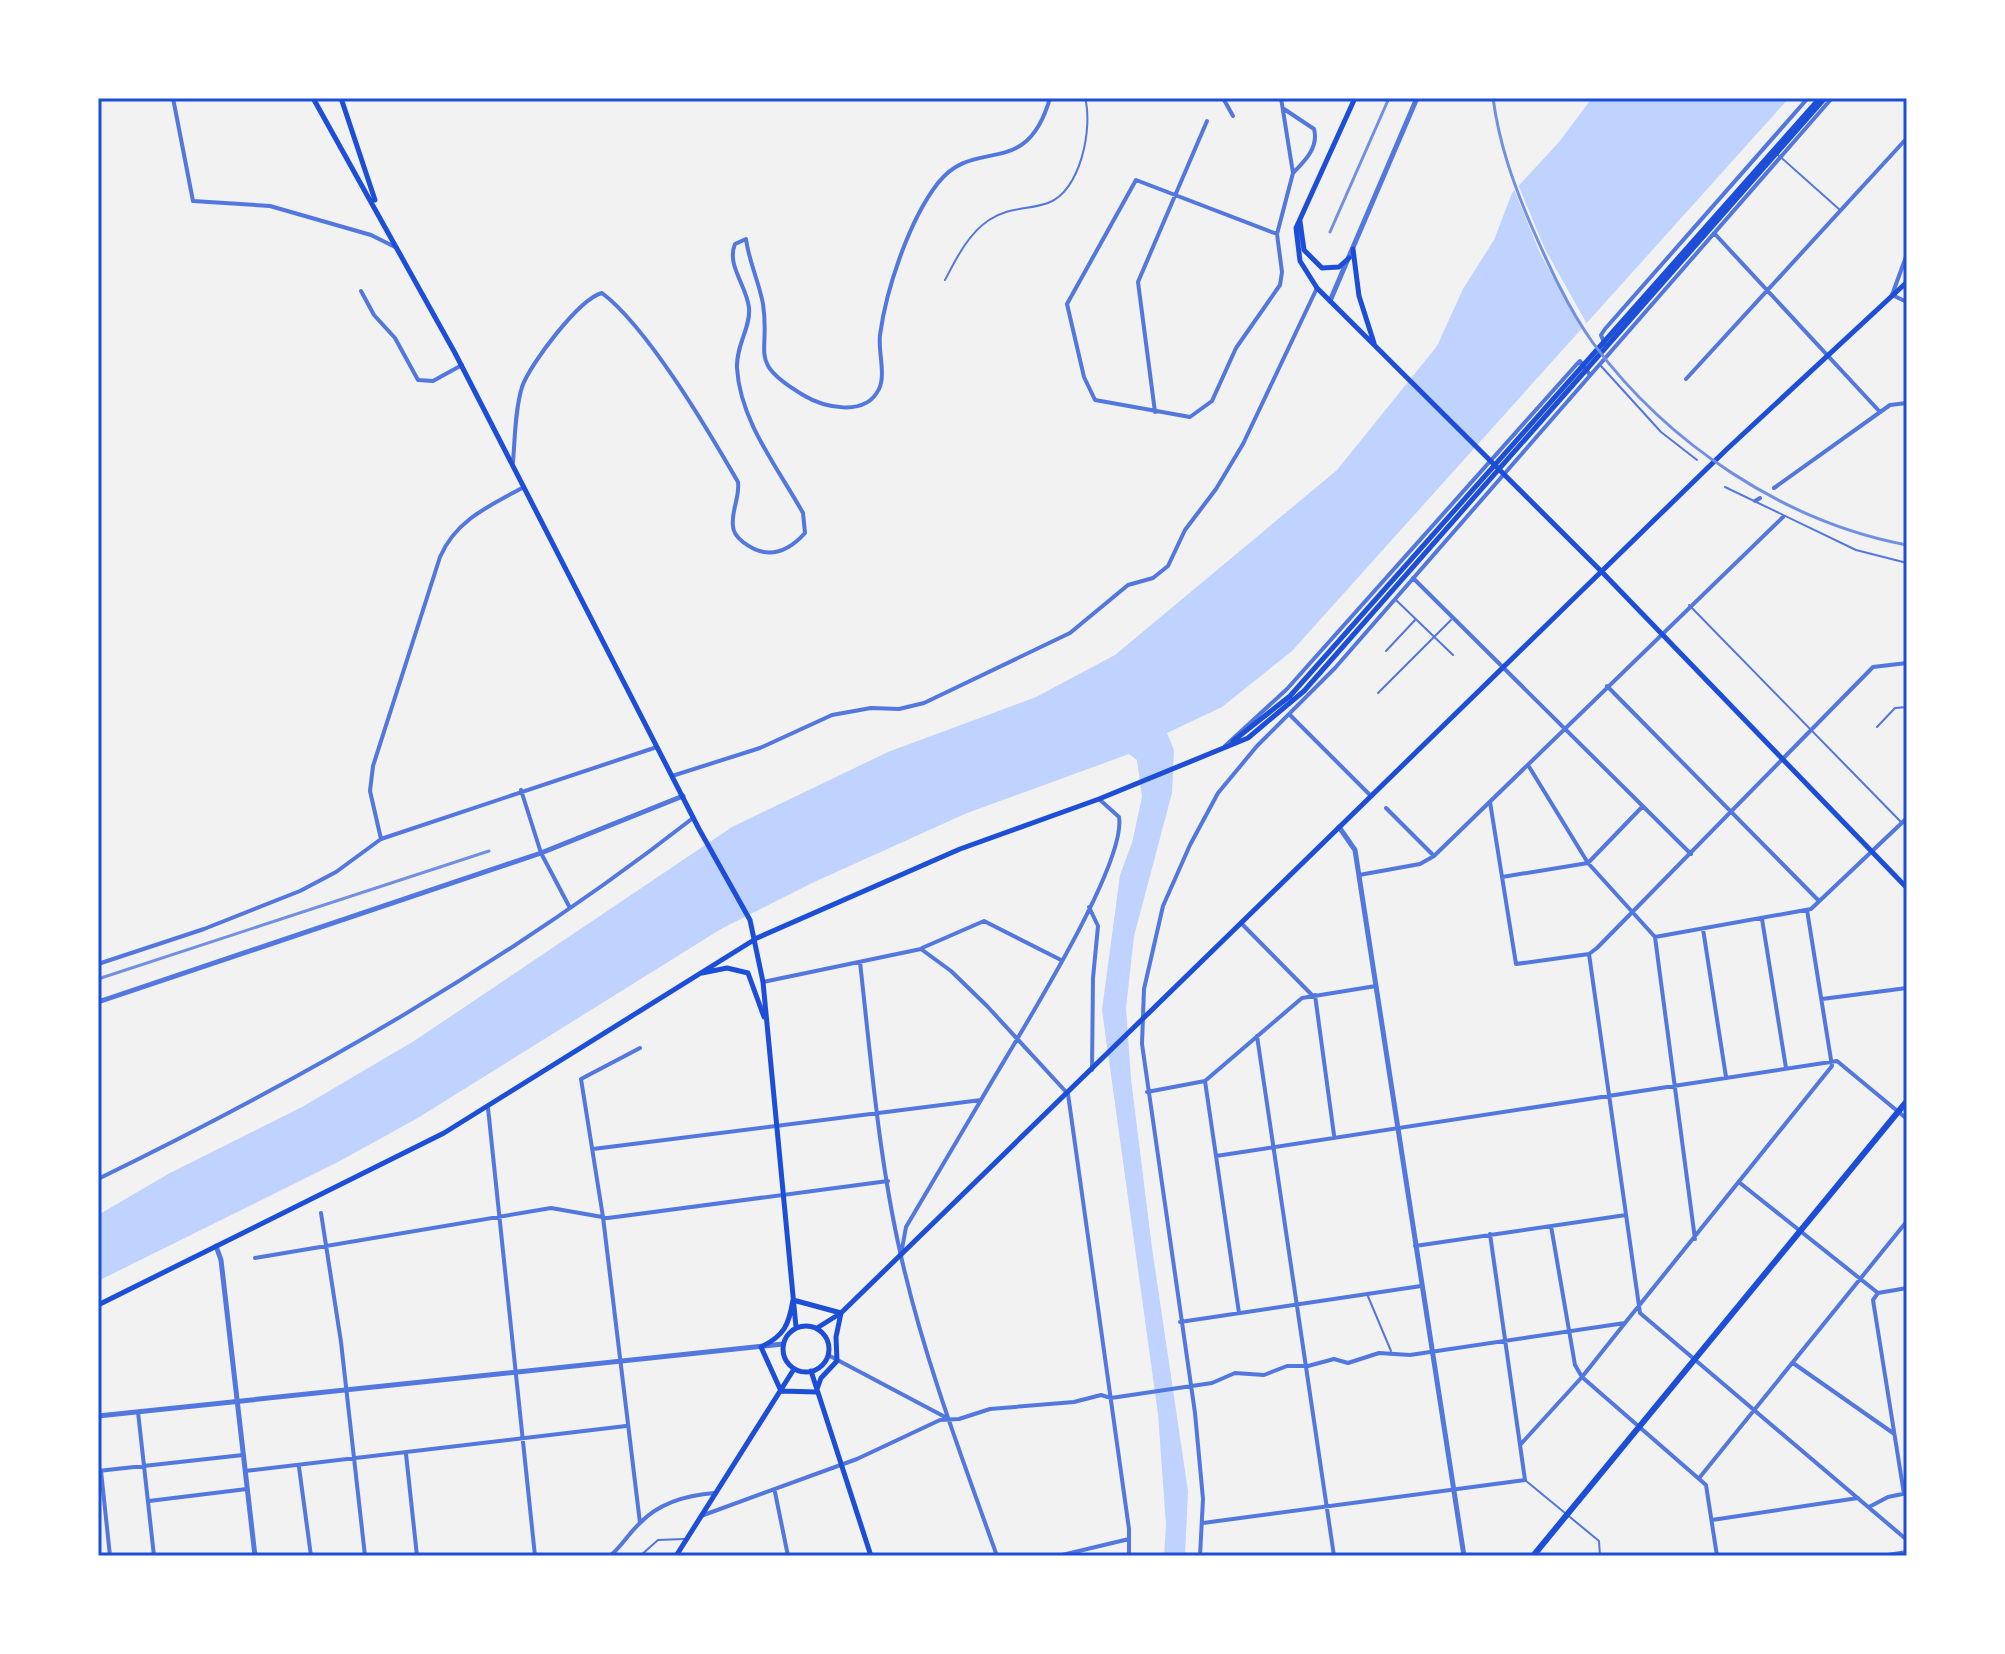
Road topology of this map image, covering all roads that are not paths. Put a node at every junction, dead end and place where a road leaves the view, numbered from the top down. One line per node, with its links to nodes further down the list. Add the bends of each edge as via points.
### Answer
1 (173, 98): 27 (street, via 193,201 270,206 371,235)
2 (313, 98): 22 (main road)
3 (341, 98): 22 (main road)
4 (1050, 98): 51 (street, via 1025,144 971,160 937,184 886,296 881,380 863,404 823,405 770,370 762,339 763,307 746,239 735,244 731,254 749,308 737,352 740,382 760,441 806,526 784,550 767,554 738,539 732,528 738,482 638,331 602,293 573,312 525,380)
5 (1085, 98): 31 (lane, via 1090,133 1063,190 1050,202 988,220)
6 (1223, 98): 14 (street)
7 (1281, 98): 13 (street)
8 (1355, 98): 23 (main road)
9 (1417, 98): 28 (street)
10 (1808, 98): 17 (street)
11 (1822, 98): 60 (main road)
12 (1832, 98): 18 (street)
13 (1284, 109): 19 (street); 19 (street, via 1314,129 1316,137)
14 (1233, 116)
15 (1207, 121): 20 (street)
16 (1907, 138): 21 (street)
17 (1768, 143): 18 (lane); 24 (street)
18 (1780, 158): 21 (lane); 25 (street)
19 (1293, 173): 26 (street)
20 (1176, 196): 26 (street); 47 (street, via 1137,291); 47 (street, via 1136,180 1067,304 1084,377 1095,400)
21 (1841, 211): 35 (street)
22 (379, 212): 27 (main road)
23 (1300, 216): 30 (main road, via 1304,250 1322,268 1339,267); 33 (main road, via 1298,251)
24 (1702, 219): 25 (street); 40 (street, via 1601,335)
25 (1714, 233): 35 (street); 40 (street)
26 (1277, 234): 47 (street, via 1280,285 1236,348 1212,401 1190,417)
27 (399, 249): 42 (main road)
28 (1353, 249): 30 (street); 39 (main road, via 1361,307)
29 (1907, 254): 36 (street)
30 (1349, 258): 37 (street)
31 (945, 280)
32 (1907, 282): 36 (main road)
33 (1317, 288): 37 (main road); 83 (street, via 1243,444 1185,530 1168,566 1153,578 1128,585 1070,633 918,705 832,715 760,748)
34 (361, 291): 42 (street, via 418,380 433,381)
35 (1767, 292): 41 (street); 45 (street)
36 (1892, 295): 38 (street); 41 (main road)
37 (1330, 301): 39 (main road)
38 (1907, 302)
39 (1375, 348): 50 (main road)
40 (1613, 350): 43 (street)
41 (1826, 355): 48 (street); 58 (main road)
42 (462, 365): 51 (main road)
43 (1600, 365): 44 (street); 49 (lane, via 1661,432)
44 (1590, 375): 50 (street, via 1580,361); 52 (street)
45 (1686, 379)
46 (1907, 403): 48 (street)
47 (1155, 412)
48 (1880, 412): 55 (street)
49 (1697, 460)
50 (1490, 463): 52 (main road); 80 (street, via 1287,689)
51 (512, 465): 53 (main road)
52 (1502, 475): 58 (main road); 59 (street)
53 (524, 487): 79 (main road); 96 (street, via 464,522 446,542 373,766 370,791)
54 (1725, 487): 56 (lane)
55 (1774, 488)
56 (1783, 517): 57 (lane, via 1856,550); 62 (street)
57 (1907, 563)
58 (1602, 572): 65 (main road); 70 (main road)
59 (1413, 578): 61 (street); 64 (street)
60 (1383, 597): 72 (main road); 80 (main road, via 1290,696)
61 (1395, 599): 63 (lane); 75 (street)
62 (1689, 605): 65 (street); 78 (lane)
63 (1416, 618): 66 (lane); 67 (lane)
64 (1453, 618): 66 (lane); 70 (street)
65 (1661, 633): 71 (street); 81 (main road)
66 (1436, 636): 68 (lane); 73 (lane)
67 (1386, 651)
68 (1453, 655)
69 (1907, 663): 78 (street, via 1873,667)
70 (1503, 667): 76 (street); 86 (main road)
71 (1607, 686): 76 (street); 91 (street)
72 (1304, 691): 75 (street); 80 (main road, via 1264,728)
73 (1378, 693)
74 (1907, 707): 77 (lane, via 1895,708)
75 (1290, 715): 86 (street); 127 (street, via 1231,776 1190,845 1153,939)
76 (1564, 727): 82 (street); 89 (street)
77 (1877, 727)
78 (1813, 730): 81 (street); 94 (lane)
79 (657, 747): 83 (main road); 84 (street)
80 (1223, 747): 87 (main road)
81 (1783, 760): 91 (street); 98 (main road)
82 (1528, 765): 88 (street); 101 (street)
83 (672, 776): 85 (main road)
84 (521, 790): 96 (street); 97 (street)
85 (683, 796): 92 (main road); 97 (street)
86 (1371, 796): 95 (main road)
87 (1099, 799): 106 (street, via 1119,817 1120,837); 114 (main road, via 946,855)
88 (1490, 802): 100 (street); 103 (street)
89 (1642, 807): 99 (street); 101 (street)
90 (1386, 808): 100 (street)
91 (1730, 814): 99 (street); 105 (street)
92 (693, 818): 107 (street); 114 (main road)
93 (1907, 818): 94 (street)
94 (1902, 822): 98 (street)
95 (1339, 827): 102 (street, via 1355,850); 111 (main road)
96 (381, 839): 119 (street, via 300,891)
97 (541, 853): 107 (street); 126 (street)
98 (1871, 853): 104 (main road); 105 (street)
99 (1691, 854): 109 (street)
100 (1434, 856): 102 (street, via 1415,866)
101 (1588, 863): 103 (street); 109 (street)
102 (1359, 875): 122 (street)
103 (1502, 877): 116 (street, via 1516,964)
104 (1907, 888)
105 (1819, 901): 108 (street)
106 (1089, 907): 117 (street); 134 (street, via 1098,926)
107 (570, 908): 153 (street, via 374,1033)
108 (1807, 910): 110 (street); 125 (street)
109 (1634, 913): 113 (street); 116 (street)
110 (1762, 919): 112 (street); 133 (street)
111 (1241, 923): 124 (street); 127 (main road)
112 (1702, 929): 113 (street); 135 (street)
113 (1655, 937): 137 (street)
114 (757, 938): 120 (main road); 121 (main road)
115 (921, 949): 117 (street, via 984,921); 118 (street); 129 (street)
116 (1589, 954): 140 (street)
117 (1061, 960): 129 (street)
118 (860, 962): 121 (street); 145 (street)
119 (98, 964)
120 (697, 974): 128 (main road, via 727,968 748,973); 143 (main road)
121 (763, 982): 128 (main road)
122 (1377, 986): 124 (street); 148 (street)
123 (1907, 988): 125 (street)
124 (1313, 995): 130 (street, via 1296,1002); 149 (street)
125 (1822, 999): 132 (street)
126 (98, 1002)
127 (1142, 1019): 134 (main road); 138 (street)
128 (767, 1025): 147 (main road)
129 (1017, 1036): 139 (street); 141 (street)
130 (1257, 1036): 136 (street); 150 (street)
131 (640, 1048): 151 (street, via 581,1079)
132 (1831, 1061): 133 (street); 144 (street); 155 (street)
133 (1786, 1068): 135 (street)
134 (1092, 1070): 139 (main road)
135 (1726, 1077): 137 (street)
136 (1205, 1081): 138 (street); 152 (street)
137 (1676, 1084): 140 (street); 165 (street)
138 (1147, 1092): 182 (street)
139 (1068, 1094): 169 (main road); 206 (street)
140 (1609, 1095): 148 (street); 158 (street)
141 (981, 1100): 145 (street); 169 (street, via 906,1227)
142 (1907, 1101): 144 (main road)
143 (488, 1108): 159 (street); 166 (main road)
144 (1899, 1112): 146 (street); 163 (main road)
145 (877, 1113): 147 (street); 154 (street)
146 (1907, 1119)
147 (775, 1126): 151 (street); 156 (main road)
148 (1397, 1126): 149 (street); 168 (street)
149 (1334, 1136): 150 (street)
150 (1273, 1146): 152 (street); 177 (street)
151 (593, 1149): 160 (street)
152 (1216, 1156): 181 (street)
153 (98, 1179)
154 (888, 1181): 156 (street); 169 (street)
155 (1740, 1183): 163 (street); 165 (street)
156 (782, 1196): 160 (street); 176 (main road)
157 (321, 1213): 167 (street)
158 (1626, 1215): 162 (street); 179 (street)
159 (500, 1216): 160 (street, via 560,1208); 167 (street); 199 (street)
160 (603, 1217): 193 (street)
161 (1907, 1221): 171 (street)
162 (1551, 1226): 164 (street); 186 (street)
163 (1801, 1231): 171 (street); 195 (main road)
164 (1490, 1234): 168 (street); 187 (street)
165 (1695, 1239): 179 (street)
166 (216, 1246): 178 (main road); 207 (street)
167 (327, 1246): 170 (street); 203 (street)
168 (1415, 1246): 172 (street)
169 (901, 1255): 180 (main road); 211 (street)
170 (255, 1258)
171 (1860, 1280): 175 (street); 196 (street)
172 (1421, 1286): 174 (street); 190 (street)
173 (1907, 1288): 175 (street)
174 (1366, 1293): 177 (street); 191 (lane)
175 (1878, 1293): 214 (street, via 1873,1300)
176 (793, 1300): 180 (main road); 184 (main road); 189 (main road, via 780,1337)
177 (1298, 1303): 181 (street); 197 (street)
178 (98, 1305)
179 (1638, 1309): 183 (street); 195 (street)
180 (841, 1313): 185 (main road); 194 (main road)
181 (1239, 1313): 182 (street)
182 (1180, 1322): 202 (street)
183 (1625, 1323): 186 (street); 201 (street)
184 (796, 1327): 185 (main road); 188 (main road)
185 (817, 1328): 192 (main road, via 827,1340)
186 (1568, 1330): 187 (street); 201 (street)
187 (1505, 1339): 190 (street); 216 (street)
188 (783, 1344): 189 (street); 198 (main road, via 785,1359)
189 (761, 1347): 193 (street); 204 (main road)
190 (1432, 1351): 191 (street); 229 (street)
191 (1391, 1352): 197 (street)
192 (828, 1355): 194 (street); 200 (main road)
193 (618, 1361): 199 (street); 212 (street)
194 (837, 1361): 205 (main road); 211 (street)
195 (1695, 1361): 208 (street); 213 (main road)
196 (1793, 1363): 208 (street); 214 (street)
197 (1308, 1366): 202 (street, via 1259,1375 1235,1373 1212,1383); 234 (street)
198 (794, 1369): 200 (main road); 204 (main road)
199 (514, 1371): 203 (street); 215 (street)
200 (811, 1371): 205 (main road)
201 (1582, 1377): 213 (street); 216 (street)
202 (1190, 1384): 206 (street); 240 (street)
203 (346, 1390): 207 (street); 219 (street)
204 (781, 1391): 205 (main road); 230 (main road)
205 (816, 1392): 221 (main road)
206 (1111, 1398): 211 (street, via 1050,1401); 242 (street)
207 (238, 1400): 209 (street); 218 (street)
208 (1754, 1410): 225 (street); 232 (street)
209 (138, 1412): 210 (street); 220 (street)
210 (98, 1416)
211 (949, 1419): 221 (street); 257 (street)
212 (626, 1426): 215 (street); 239 (street)
213 (1639, 1427): 225 (street); 236 (main road)
214 (1894, 1434): 231 (street)
215 (521, 1439): 217 (street); 251 (street)
216 (1520, 1445): 226 (street)
217 (406, 1454): 219 (street); 250 (street)
218 (243, 1455): 220 (street); 224 (street)
219 (354, 1459): 222 (street); 249 (street)
220 (144, 1466): 223 (street); 233 (street)
221 (840, 1466): 228 (street); 256 (main road)
222 (299, 1467): 224 (street); 248 (street)
223 (99, 1471): 245 (street)
224 (245, 1471): 227 (street)
225 (1700, 1478): 238 (street)
226 (1525, 1480): 229 (street); 236 (lane)
227 (247, 1489): 233 (street); 247 (street)
228 (774, 1491): 237 (street); 255 (street)
229 (1453, 1491): 234 (street); 262 (street)
230 (715, 1493): 237 (main road); 239 (street, via 677,1498)
231 (1905, 1494): 235 (street)
232 (1858, 1498): 235 (street); 238 (street)
233 (149, 1501): 246 (street)
234 (1327, 1506): 240 (street); 261 (street)
235 (1869, 1507): 243 (street)
236 (1567, 1514): 263 (main road); 264 (lane, via 1599,1541)
237 (701, 1516): 241 (main road)
238 (1712, 1520): 265 (street)
239 (640, 1523): 252 (street)
240 (1203, 1523): 260 (street)
241 (687, 1539): 253 (lane, via 661,1539); 254 (main road)
242 (1129, 1539): 258 (street); 259 (street)
243 (1907, 1540)
244 (1907, 1552): 266 (street)
245 (110, 1556)
246 (153, 1556)
247 (255, 1556)
248 (311, 1556)
249 (365, 1556)
250 (417, 1556)
251 (535, 1556)
252 (610, 1556)
253 (640, 1556)
254 (676, 1556)
255 (788, 1556)
256 (871, 1556)
257 (997, 1556)
258 (1058, 1556)
259 (1129, 1556)
260 (1200, 1556)
261 (1334, 1556)
262 (1464, 1556)
263 (1533, 1556)
264 (1600, 1556)
265 (1717, 1556)
266 (1881, 1556)

